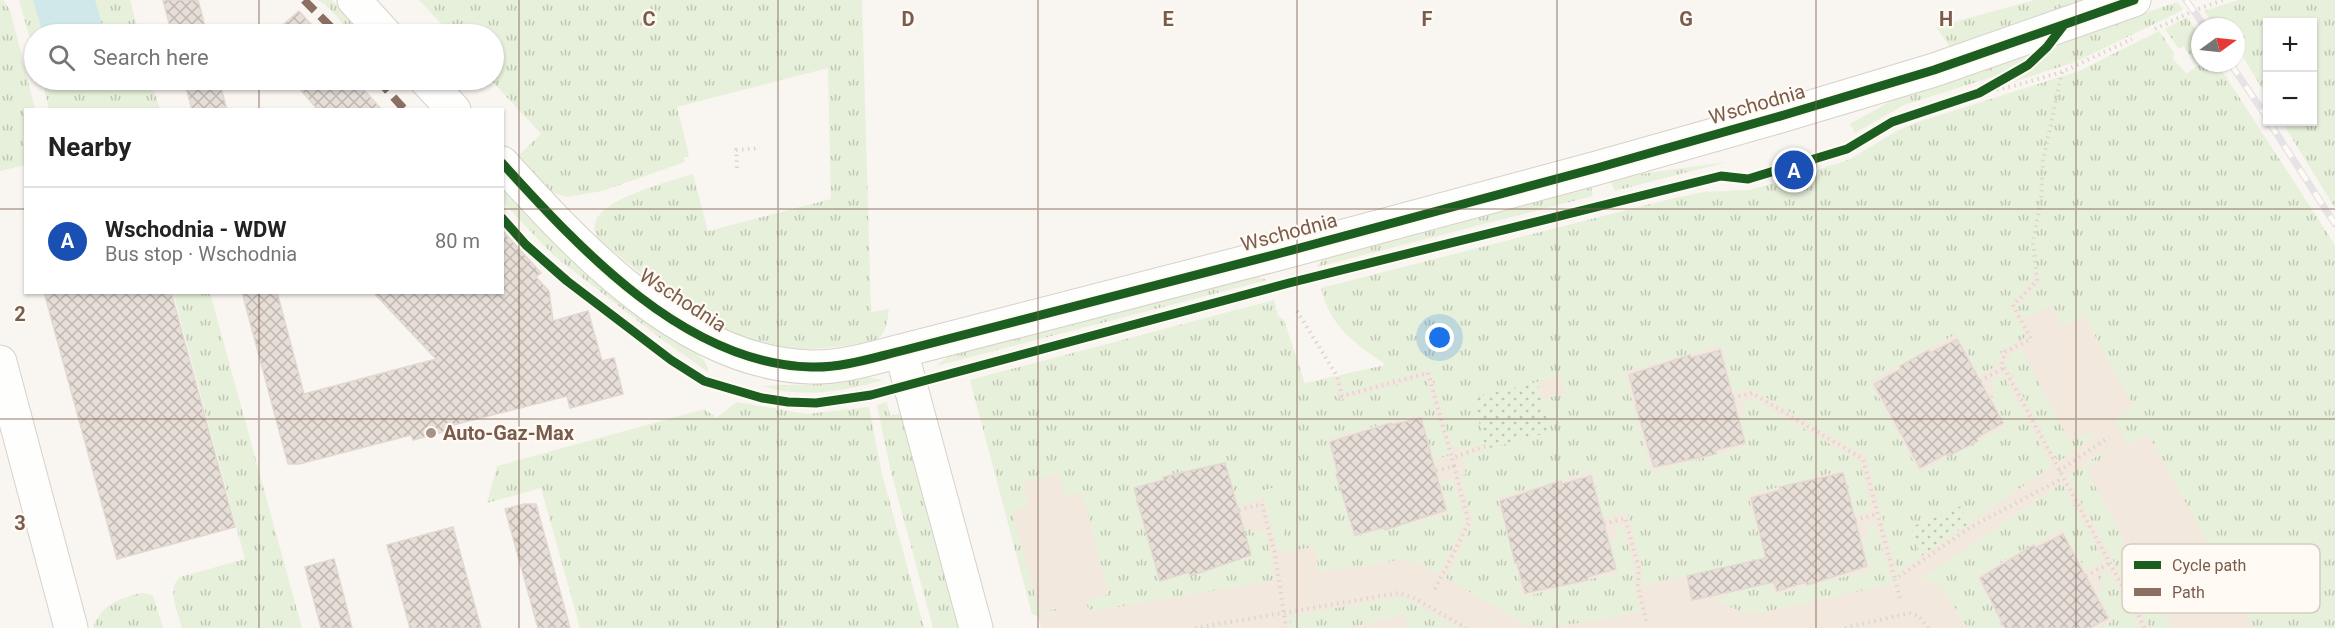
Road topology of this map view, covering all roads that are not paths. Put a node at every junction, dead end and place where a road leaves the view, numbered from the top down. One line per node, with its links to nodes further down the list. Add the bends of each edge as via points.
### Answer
1 (354, 0): 3 (street)
2 (2134, 0): 7 (street, Wschodnia, via 1935,70 1784,116)
3 (376, 24)
4 (435, 90): 5 (street)
5 (452, 108)
6 (504, 165): 7 (street, Wschodnia, via 594,257 664,313 721,346 761,361 814,367)
7 (902, 351): 10 (street)
8 (0, 362): 9 (street)
9 (71, 628)
10 (976, 628)

